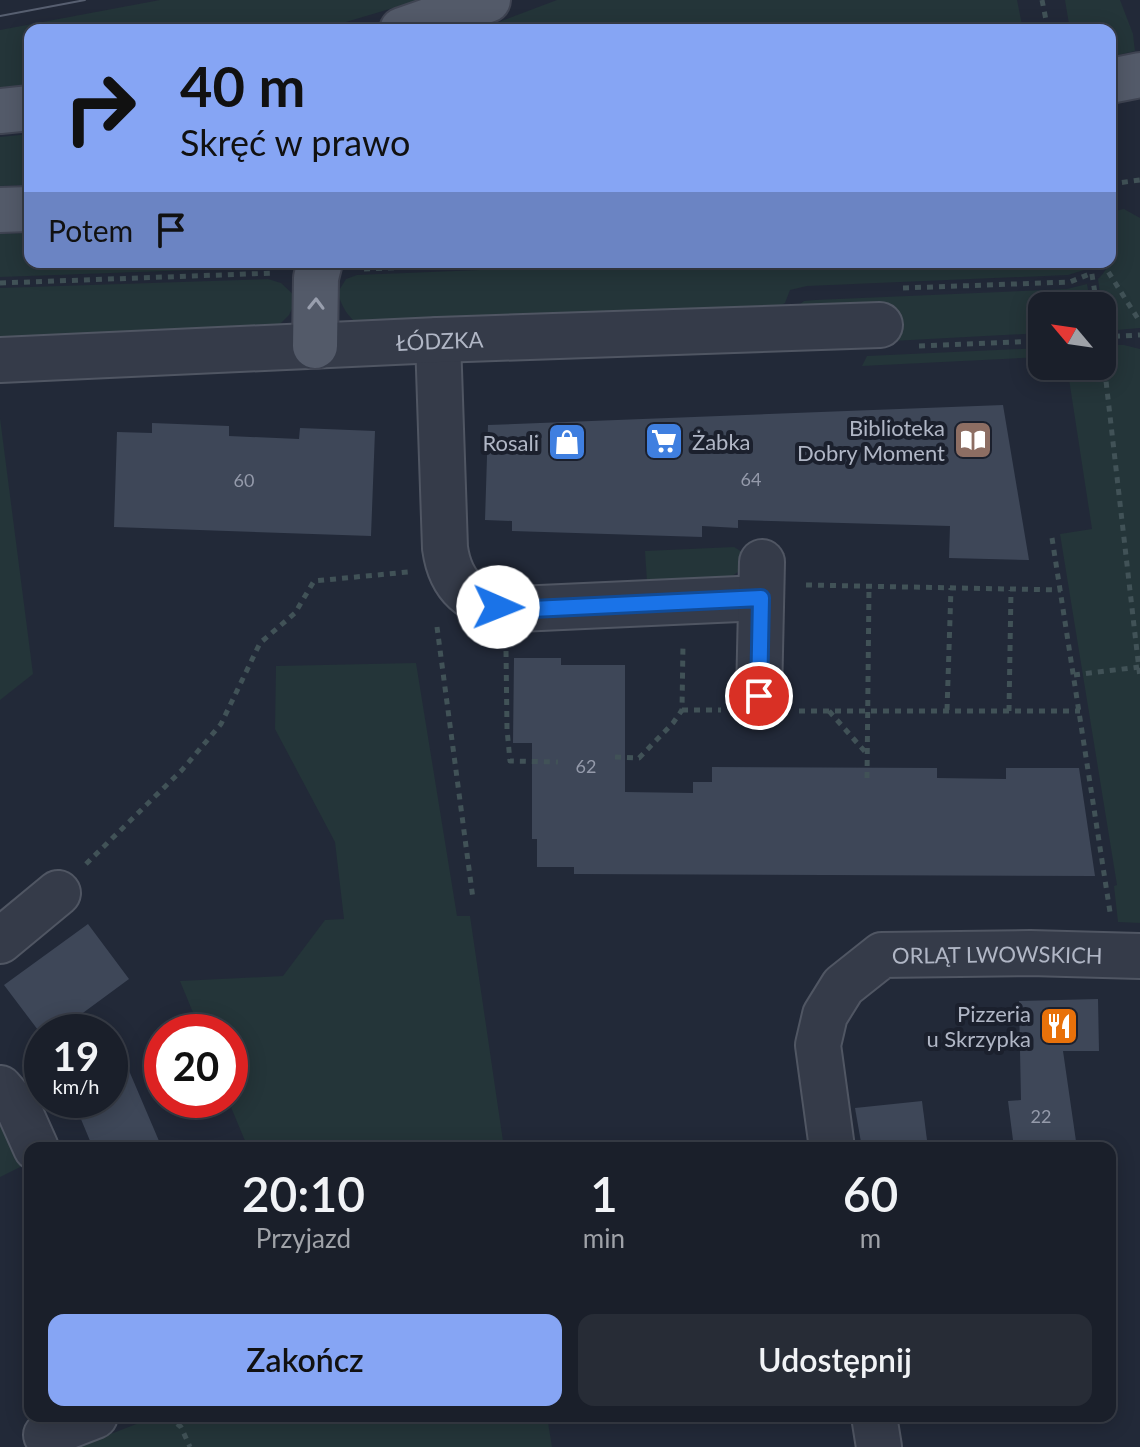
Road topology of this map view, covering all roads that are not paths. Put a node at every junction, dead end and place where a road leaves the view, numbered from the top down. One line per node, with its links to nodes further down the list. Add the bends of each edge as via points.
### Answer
1 (488, 0): 2 (main road)
2 (419, 24)
3 (1140, 75): 4 (main road)
4 (1116, 80)
5 (24, 109): 6 (main road)
6 (0, 111)
7 (24, 209): 8 (main road)
8 (0, 210)
9 (318, 268): 12 (main road, one-way to 9)
10 (897, 320): 11 (street, ŁÓDZKA)
11 (438, 340): 12 (street, ŁÓDZKA); 14 (street, via 445,548 454,578 469,595 487,604 518,609 761,581)
12 (315, 346): 13 (street, ŁÓDZKA)
13 (0, 360)
14 (758, 705)
15 (58, 893): 16 (street)
16 (0, 941)
17 (1140, 956): 20 (street, ORLĄT LWOWSKICH, via 882,955 843,986 825,1015 818,1045)
18 (0, 1088): 19 (street, via 19,1110)
19 (33, 1142)
20 (831, 1142)
21 (80, 1422): 23 (street)
22 (875, 1422): 24 (street)
23 (46, 1435)
24 (879, 1447)

